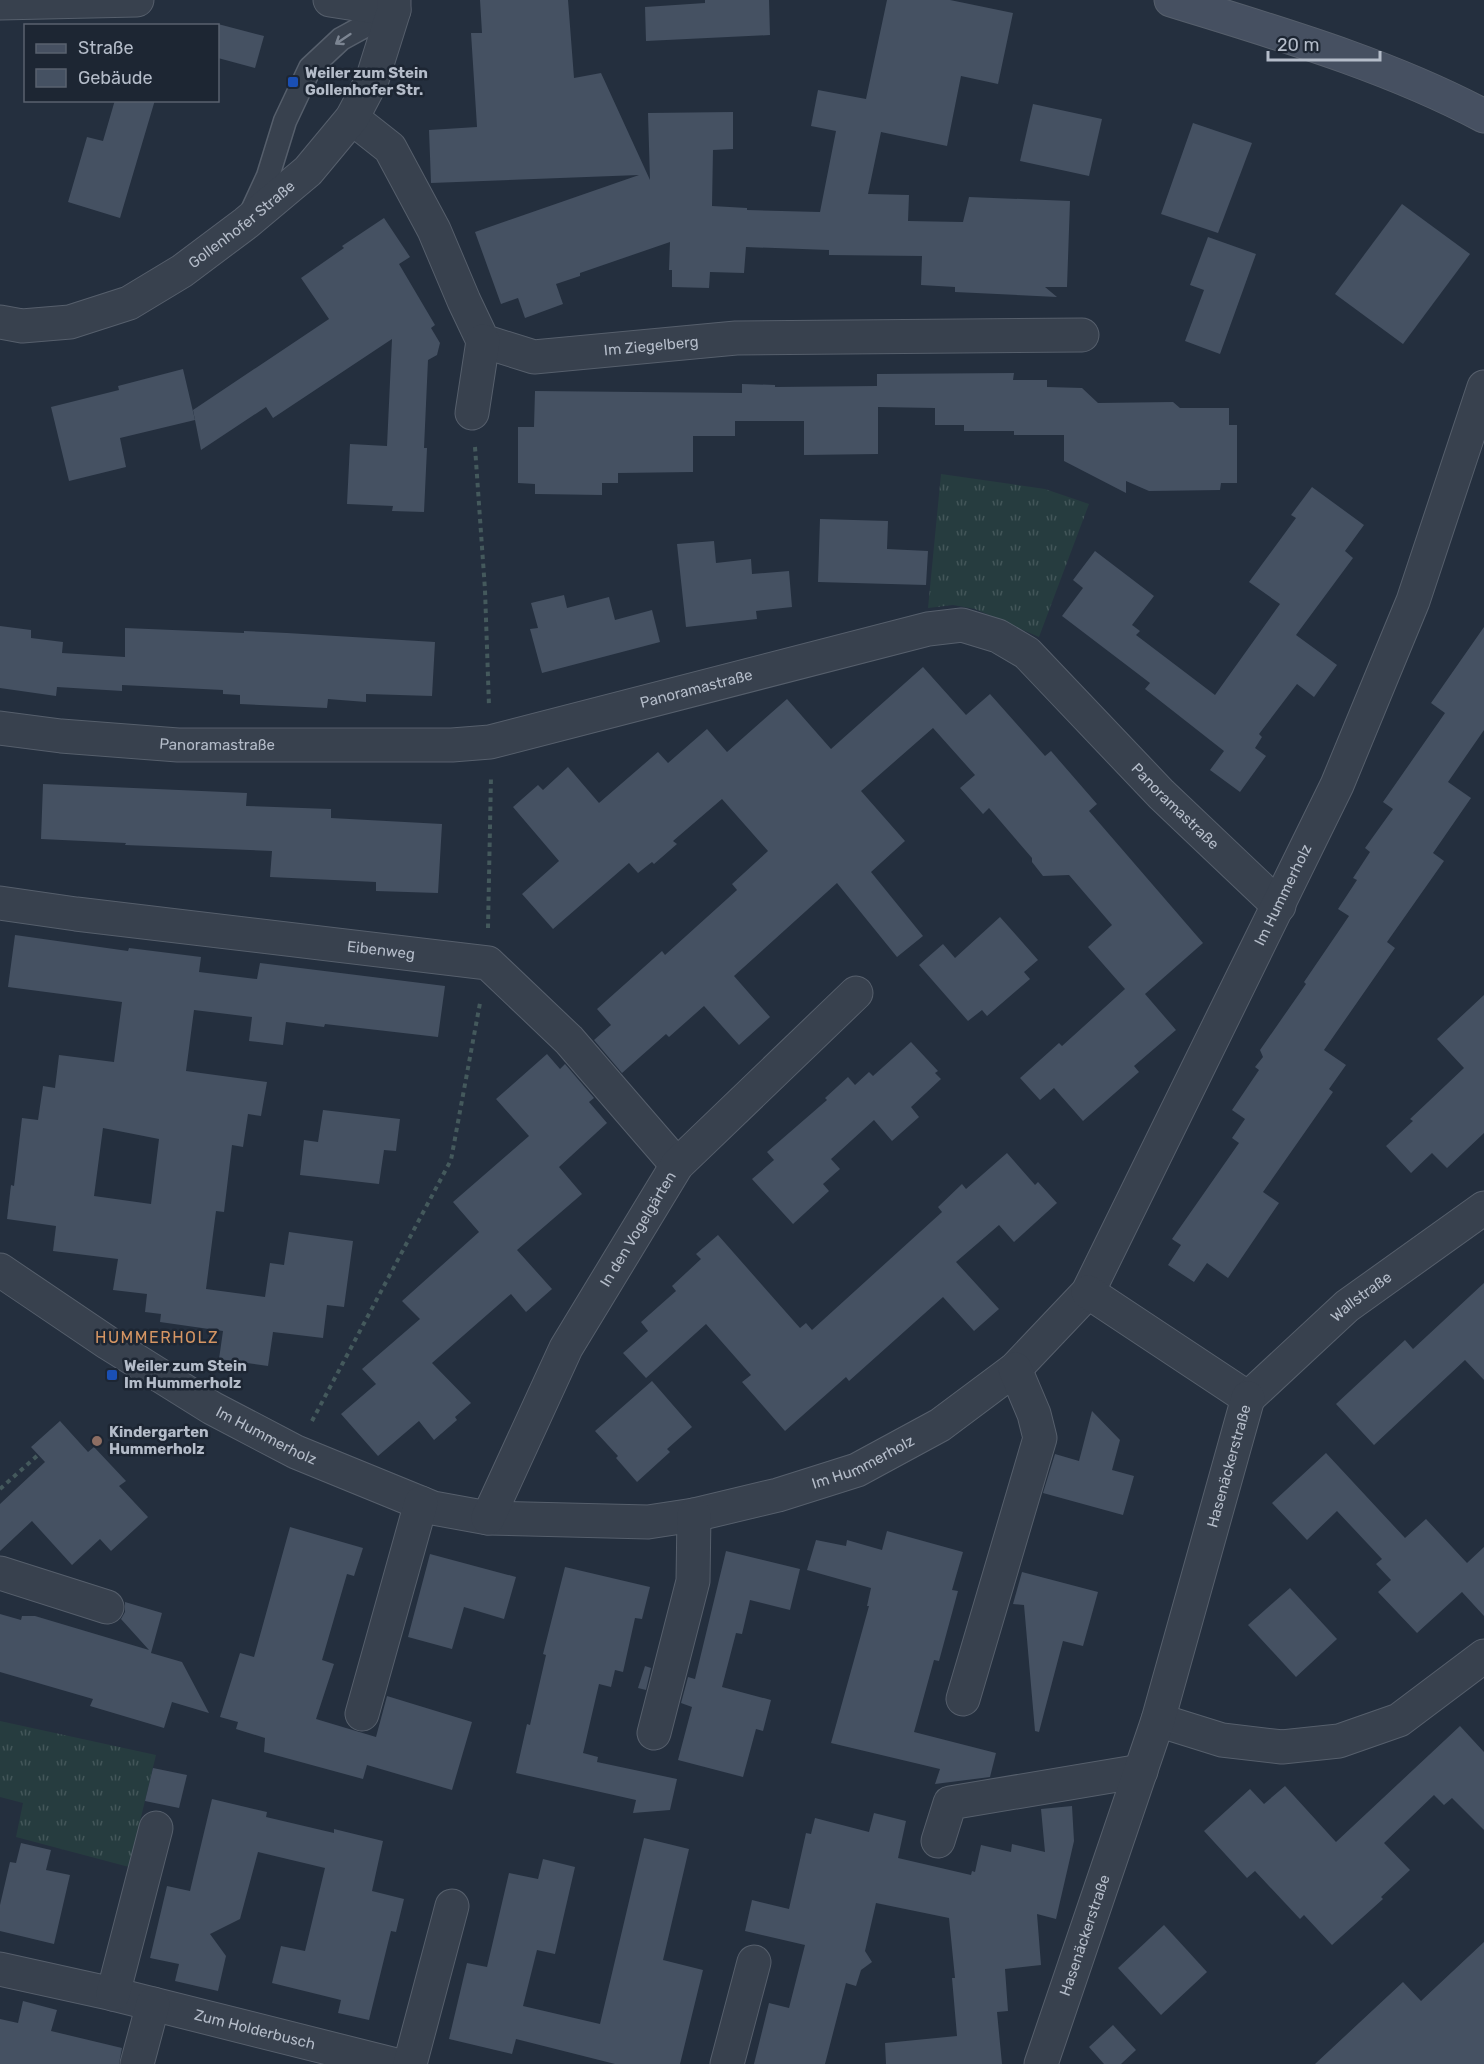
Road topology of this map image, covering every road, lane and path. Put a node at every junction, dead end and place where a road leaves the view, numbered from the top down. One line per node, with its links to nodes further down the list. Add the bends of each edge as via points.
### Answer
1 (137, 0): 4 (street)
2 (330, 0): 5 (street)
3 (1171, 0): 6 (main road, via 1302,41 1447,96)
4 (0, 3)
5 (398, 3): 7 (street, Gollenhofer Straße, via 372,80); 8 (lane, one-way to 8, via 341,39 310,68 285,121 268,176)
6 (1484, 116)
7 (352, 118): 8 (street, Gollenhofer Straße, via 308,171); 11 (street, via 390,148 434,230)
8 (246, 224): 9 (street, Gollenhofer Straße, via 182,271 129,303 70,322 22,326)
9 (0, 322)
10 (1082, 335): 11 (street, Im Ziegelberg, via 736,338 534,357)
11 (483, 341): 13 (street)
12 (1484, 387): 17 (street, Im Hummerholz, via 1413,601 1337,785)
13 (472, 413): 15 (path, via 485,590)
14 (0, 728): 15 (street, Panoramastraße, via 178,745)
15 (490, 742): 17 (street, Panoramastraße, via 928,629 962,625 998,636 1027,653 1161,794); 18 (path)
16 (0, 903): 18 (street, Eibenweg)
17 (1279, 906): 23 (street, Im Hummerholz)
18 (488, 963): 20 (street, via 570,1040); 26 (path, via 451,1160)
19 (856, 993): 20 (street, In den Vogelgärten)
20 (677, 1165): 31 (street, In den Vogelgärten, via 567,1348)
21 (1484, 1208): 25 (street, Wallstraße, via 1347,1306)
22 (2, 1275): 26 (street, Im Hummerholz, via 212,1408)
23 (1088, 1292): 24 (street, Im Hummerholz); 25 (street, Hasenäckerstraße)
24 (1015, 1369): 30 (street, Im Hummerholz, via 940,1425 857,1470 778,1495); 35 (street, via 1040,1438)
25 (1248, 1398): 37 (street, Hasenäckerstraße)
26 (296, 1452): 29 (street, Im Hummerholz)
27 (38, 1455): 28 (path)
28 (0, 1489)
29 (421, 1503): 31 (street, Im Hummerholz); 36 (street)
30 (694, 1515): 31 (street, Im Hummerholz, via 648,1522); 38 (street, via 693,1581)
31 (488, 1518)
32 (0, 1573): 33 (street)
33 (107, 1607)
34 (1484, 1656): 37 (street, via 1399,1720 1339,1741 1282,1747 1222,1740)
35 (963, 1699)
36 (362, 1714)
37 (1158, 1720): 39 (street, Hasenäckerstraße)
38 (654, 1733)
39 (1141, 1771): 41 (street, via 950,1803); 51 (street, Hasenäckerstraße)
40 (156, 1828): 45 (street)
41 (938, 1841)
42 (452, 1906): 49 (street)
43 (754, 1962): 50 (street)
44 (0, 1969): 45 (street, Zum Holderbusch)
45 (112, 1994): 46 (street, Zum Holderbusch)
46 (153, 2004): 47 (street); 48 (street, Zum Holderbusch)
47 (137, 2064)
48 (392, 2064)
49 (410, 2064)
50 (727, 2064)
51 (1041, 2064)

